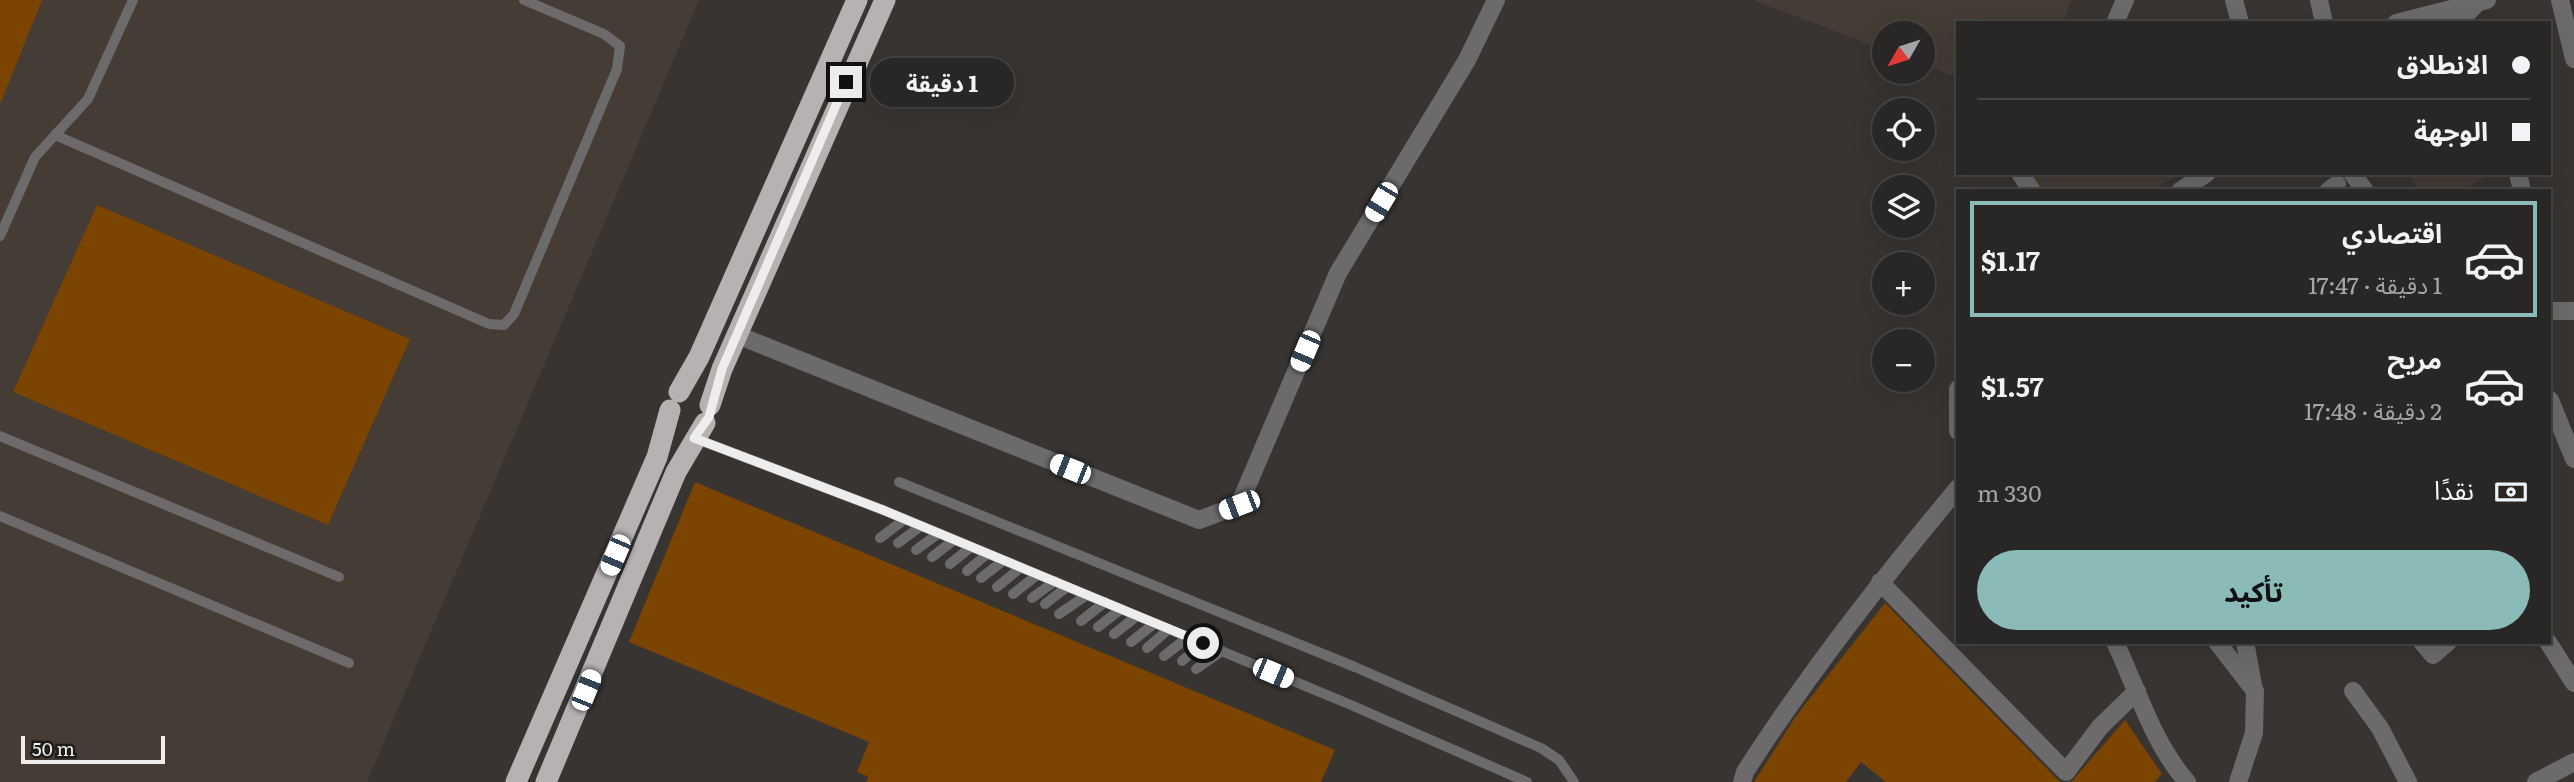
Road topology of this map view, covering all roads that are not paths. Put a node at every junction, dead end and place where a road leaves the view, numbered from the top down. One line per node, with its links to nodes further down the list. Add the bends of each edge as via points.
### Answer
1 (133, 0): 18 (lane, via 88,99)
2 (524, 0): 18 (lane, via 604,34 620,46 617,69 514,314 504,325 488,324)
3 (857, 0): 25 (highway, via 699,357)
4 (885, 0): 24 (highway)
5 (1496, 0): 24 (street, via 1466,60 1338,273 1239,505 1199,520)
6 (2125, 0): 11 (street)
7 (2234, 0): 12 (street)
8 (2319, 0): 13 (street)
9 (2560, 0): 17 (street)
10 (2482, 1): 14 (street); 15 (street); 16 (street)
11 (2116, 21)
12 (2240, 21)
13 (2324, 21)
14 (2404, 21)
15 (2460, 21)
16 (2482, 21)
17 (2574, 59)
18 (55, 135): 21 (lane, via 35,157)
19 (2204, 175): 20 (street)
20 (2183, 189)
21 (0, 236)
22 (2551, 310): 23 (street)
23 (2574, 311)
24 (737, 335): 27 (highway)
25 (674, 401): 27 (highway, via 681,427 694,429); 27 (highway, via 685,388 699,390); 88 (highway, via 657,457)
26 (2551, 402): 29 (street)
27 (703, 422): 33 (lane); 89 (highway, via 676,472)
28 (0, 436): 48 (lane)
29 (2574, 459)
30 (899, 482): 91 (lane, via 1355,667 1541,748 1559,761)
31 (1956, 490): 51 (street)
32 (0, 516): 80 (lane)
33 (905, 519): 34 (lane); 36 (lane)
34 (921, 526): 35 (lane); 38 (lane)
35 (939, 533): 37 (lane); 40 (lane)
36 (880, 538)
37 (954, 540): 39 (lane); 42 (lane)
38 (898, 543)
39 (971, 547): 41 (lane); 44 (lane)
40 (916, 550)
41 (987, 554): 43 (lane); 46 (lane)
42 (932, 557)
43 (1003, 561): 45 (lane); 49 (lane)
44 (950, 564)
45 (1020, 568): 47 (lane); 52 (lane)
46 (967, 570)
47 (1037, 575): 50 (lane); 54 (lane)
48 (339, 578)
49 (981, 578)
50 (1055, 582): 53 (lane); 56 (lane)
51 (1881, 582): 83 (street, via 2066,772 2100,727); 92 (street, via 1783,713)
52 (997, 587)
53 (1067, 587): 55 (lane); 58 (lane)
54 (1013, 594)
55 (1087, 595): 57 (lane); 60 (lane)
56 (1032, 598)
57 (1105, 602): 59 (lane); 62 (lane)
58 (1045, 604)
59 (1121, 609): 61 (lane); 64 (lane)
60 (1059, 614)
61 (1137, 616): 63 (lane); 66 (lane)
62 (1081, 621)
63 (1155, 623): 65 (lane); 68 (lane)
64 (1098, 627)
65 (1169, 629): 67 (lane); 76 (lane)
66 (1114, 634)
67 (1188, 637): 69 (lane); 78 (lane)
68 (1131, 642)
69 (1203, 643): 77 (lane); 79 (lane)
70 (2116, 644): 83 (street)
71 (2219, 644): 84 (street)
72 (2245, 644): 84 (street)
73 (2424, 644): 74 (street, via 2433,655)
74 (2446, 644)
75 (2549, 644): 82 (street)
76 (1147, 648)
77 (1222, 651): 81 (lane); 90 (lane)
78 (1164, 656)
79 (1182, 661)
80 (349, 663)
81 (1196, 669)
82 (2574, 683)
83 (2137, 691): 87 (street)
84 (2255, 691): 93 (street, via 2254,733)
85 (2353, 691): 94 (street, via 2380,728)
86 (2574, 762): 95 (street)
87 (2176, 778)
88 (516, 782)
89 (546, 782)
90 (1527, 782)
91 (1574, 782)
92 (1742, 782)
93 (2238, 782)
94 (2408, 782)
95 (2536, 782)

